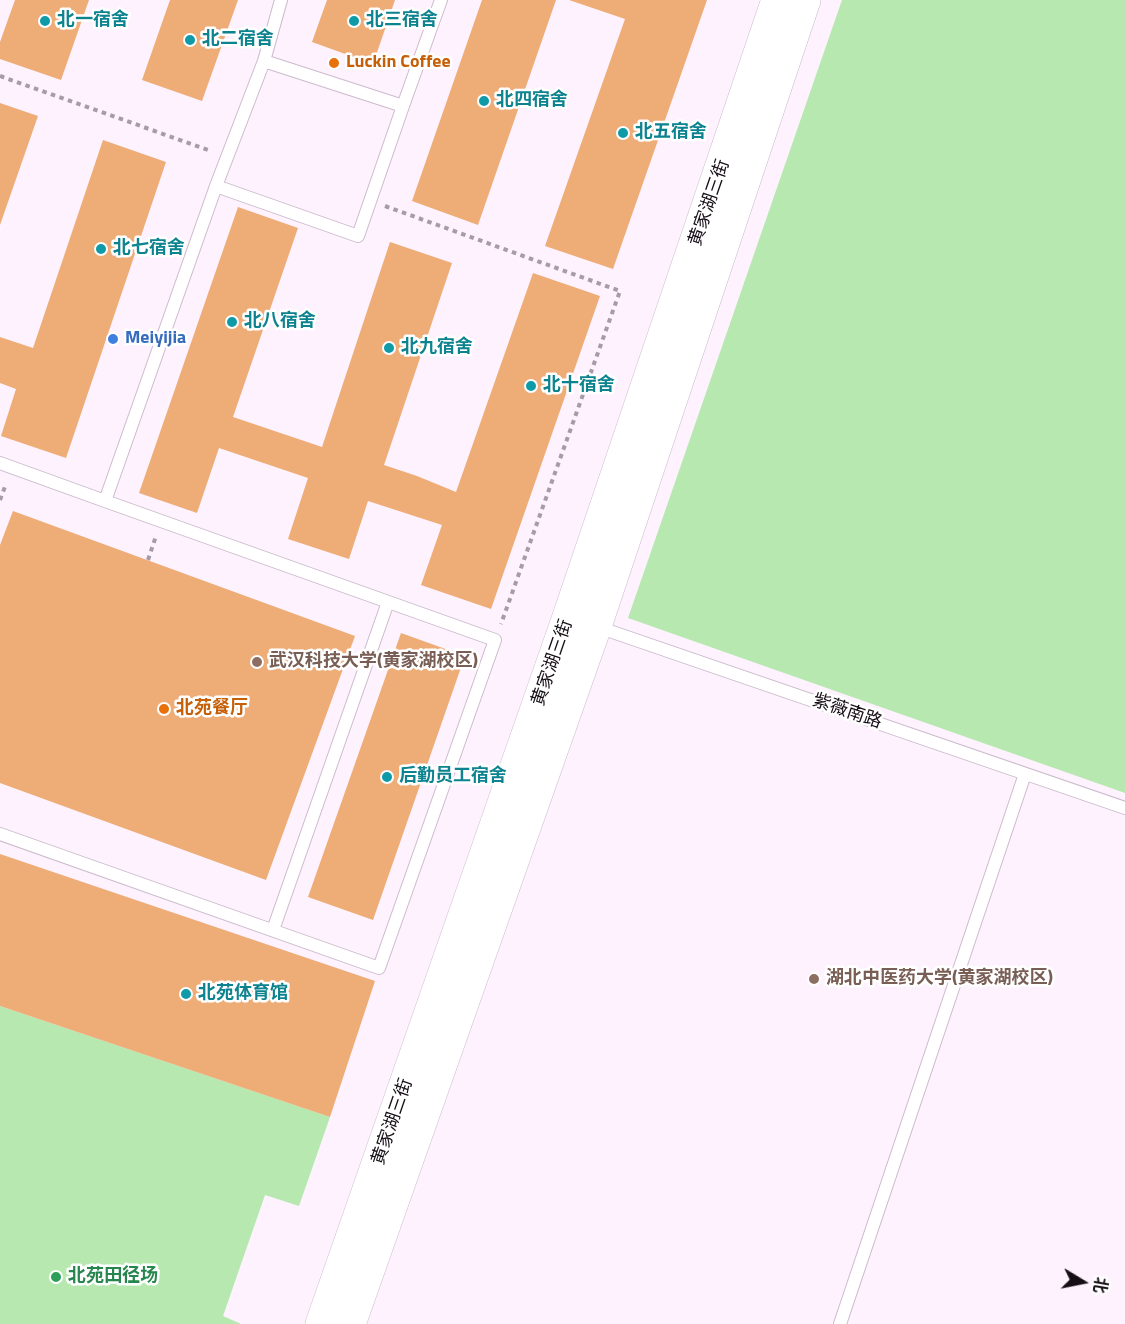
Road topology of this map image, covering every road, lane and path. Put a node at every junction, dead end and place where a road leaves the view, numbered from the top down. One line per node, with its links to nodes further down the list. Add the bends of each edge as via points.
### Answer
1 (281, 0): 5 (lane)
2 (441, 0): 7 (lane)
3 (778, 0): 16 (street, 黄家湖三街)
4 (804, 0): 16 (street, 黄家湖三街)
5 (264, 61): 7 (lane); 8 (lane)
6 (0, 76): 8 (path)
7 (403, 106): 10 (lane)
8 (227, 157): 9 (lane)
9 (216, 186): 10 (lane, via 358,236); 12 (lane)
10 (370, 200): 17 (path, via 620,291)
11 (0, 463): 12 (lane)
12 (105, 501): 13 (lane)
13 (161, 521): 14 (path); 15 (lane)
14 (148, 560)
15 (388, 602): 17 (lane); 21 (lane)
16 (582, 621): 18 (lane, 紫薇南路); 22 (street, 黄家湖三街); 23 (street, 黄家湖三街)
17 (495, 640): 21 (lane, via 379,968)
18 (1025, 774): 19 (lane, 紫薇南路); 24 (lane)
19 (1125, 808)
20 (0, 834): 21 (lane)
21 (273, 930)
22 (322, 1324)
23 (349, 1324)
24 (840, 1324)

